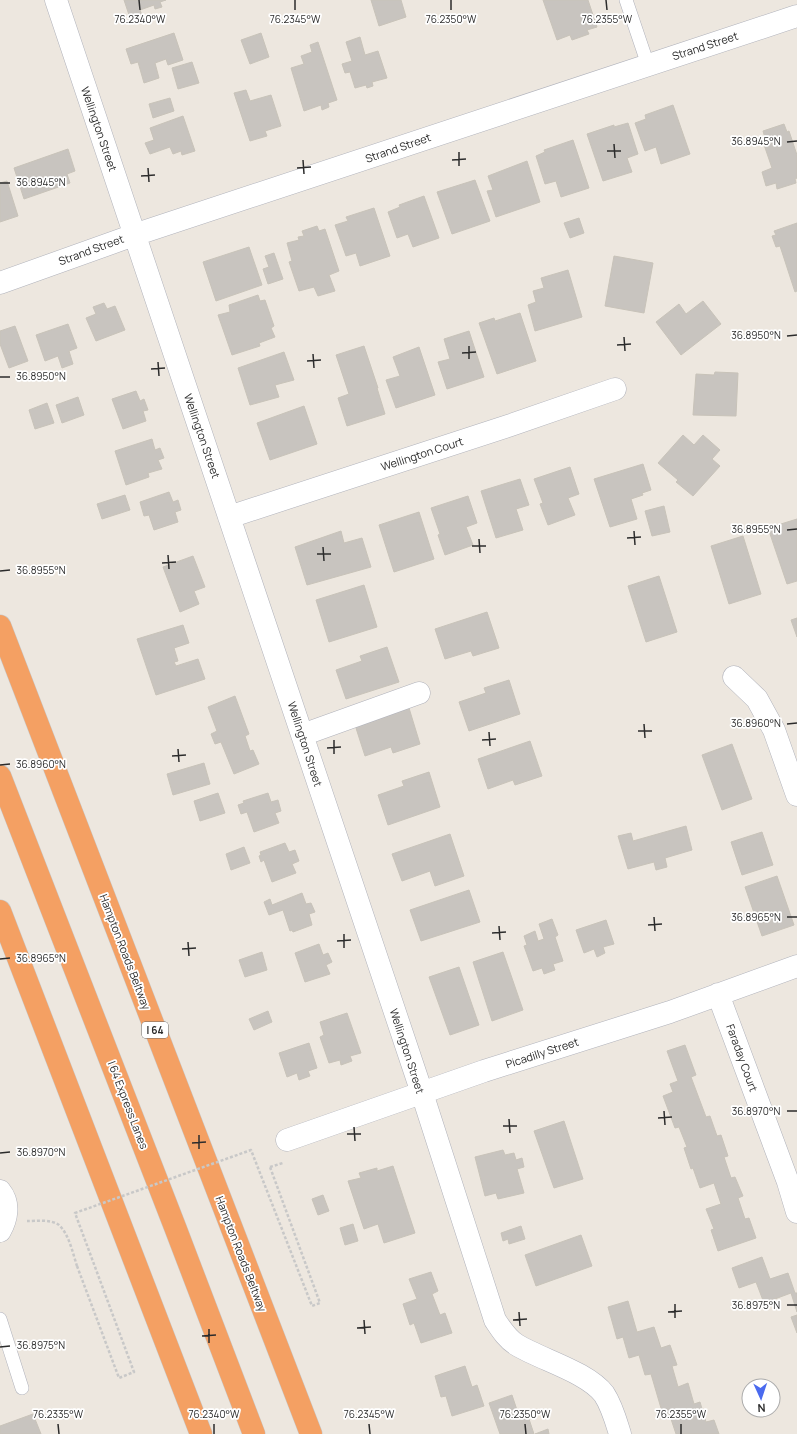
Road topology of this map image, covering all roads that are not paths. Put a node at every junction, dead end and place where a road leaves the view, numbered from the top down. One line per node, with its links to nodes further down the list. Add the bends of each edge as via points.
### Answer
1 (56, 0): 5 (street, Wellington Street)
2 (626, 0): 4 (lane)
3 (797, 16): 4 (street, Strand Street)
4 (648, 65): 5 (street, Strand Street)
5 (134, 235): 6 (street, Strand Street); 8 (street, Wellington Street)
6 (0, 283)
7 (615, 389): 8 (street, Wellington Court)
8 (229, 518): 12 (street, Wellington Street)
9 (0, 626): 27 (highway, Hampton Roads Beltway / I 64)
10 (734, 677): 14 (street, via 757,699 774,730)
11 (419, 693): 12 (street)
12 (302, 735): 18 (street, Wellington Street)
13 (0, 776): 26 (highway, I 64 Express Lanes)
14 (797, 795)
15 (0, 911): 25 (highway)
16 (797, 966): 17 (street, Picadilly Street)
17 (718, 994): 18 (street, Picadilly Street); 21 (street, Faraday Court)
18 (422, 1093): 19 (street, Picadilly Street); 28 (street, Wellington Street, via 495,1320 516,1344 592,1381 611,1408)
19 (287, 1140)
20 (0, 1191): 22 (street, via 7,1211)
21 (797, 1212)
22 (3, 1224)
23 (0, 1320): 24 (lane)
24 (22, 1388)
25 (201, 1434)
26 (254, 1434)
27 (311, 1434)
28 (620, 1434)

